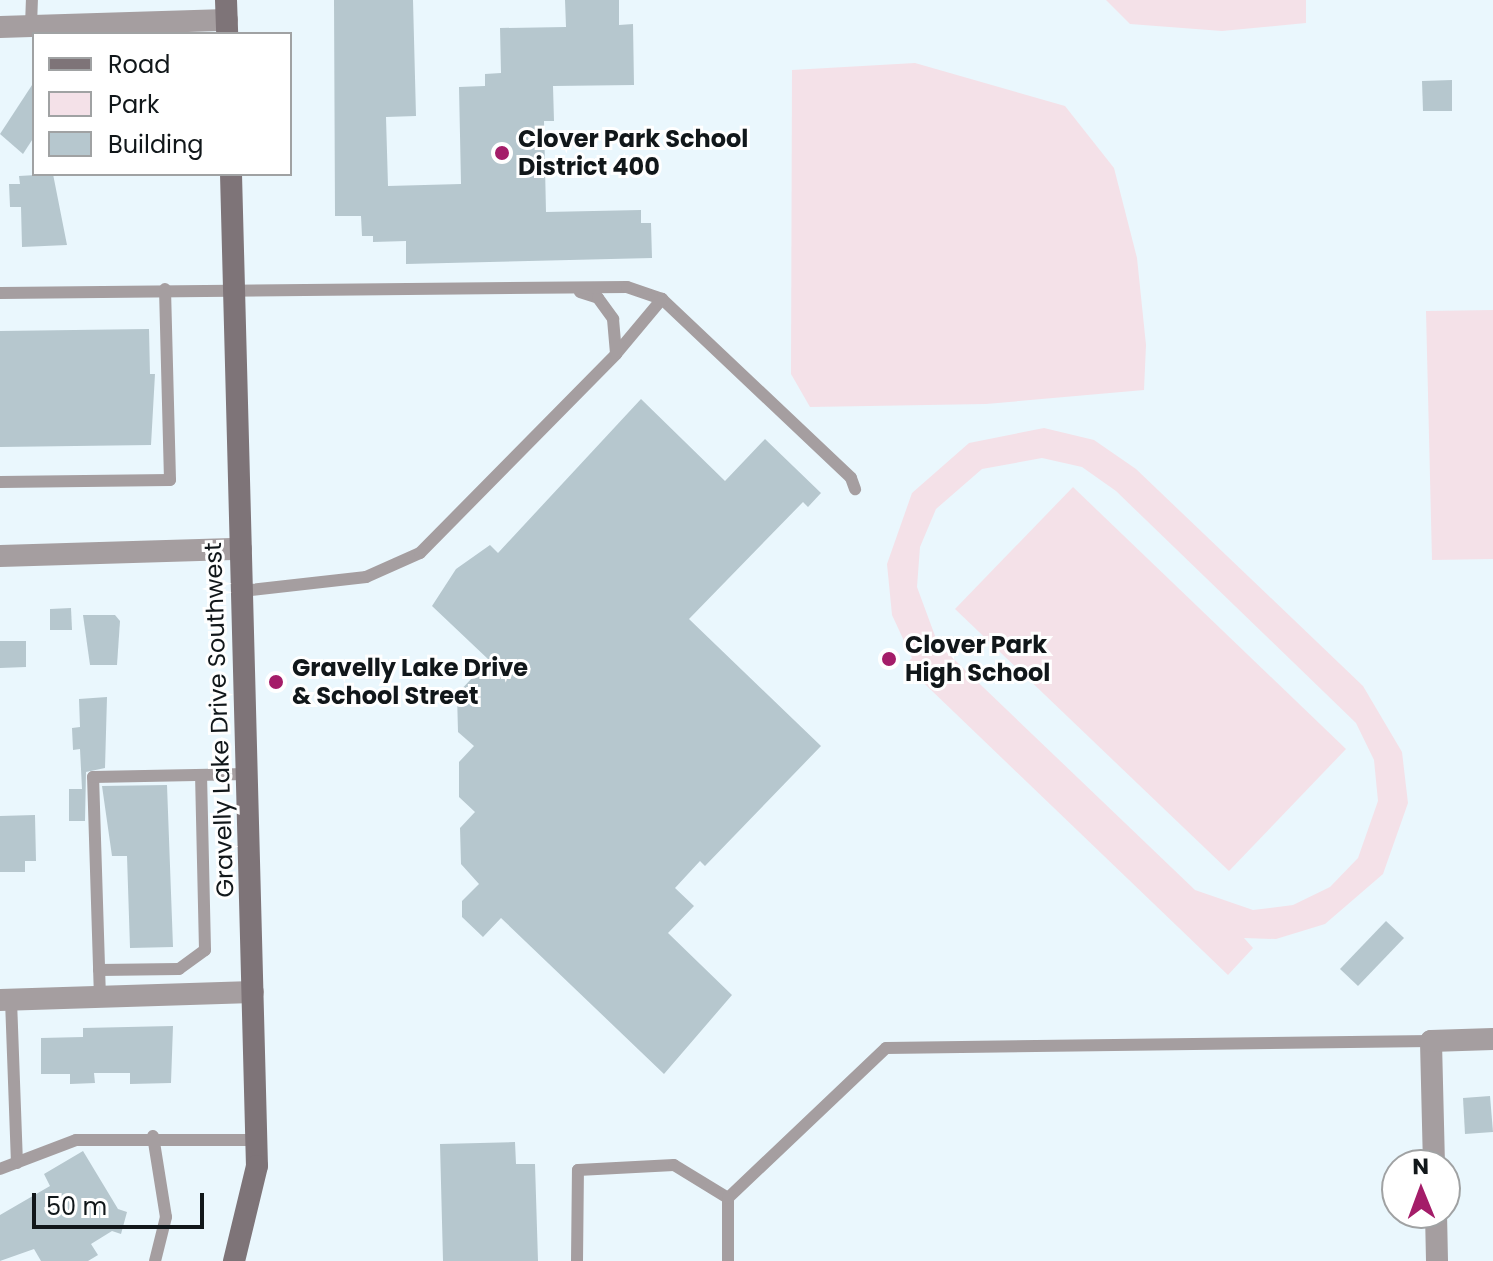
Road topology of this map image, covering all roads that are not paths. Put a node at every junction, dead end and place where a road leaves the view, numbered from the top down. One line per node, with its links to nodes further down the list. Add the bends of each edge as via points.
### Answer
1 (32, 0): 3 (lane)
2 (227, 18): 3 (street)
3 (31, 26): 4 (street)
4 (0, 27)
5 (231, 176): 6 (main road, Gravelly Lake Drive Southwest)
6 (234, 287): 7 (lane); 8 (lane); 14 (main road, Gravelly Lake Drive Southwest)
7 (165, 289): 9 (lane); 12 (lane, via 170,480)
8 (569, 289): 10 (lane, via 627,287); 11 (lane, via 598,298 613,319)
9 (0, 293)
10 (662, 299): 11 (lane); 13 (lane, via 851,478)
11 (616, 354): 16 (lane, via 420,553 366,577)
12 (0, 482)
13 (855, 489)
14 (241, 549): 15 (street); 16 (main road, Gravelly Lake Drive Southwest)
15 (0, 556)
16 (242, 591): 17 (main road, Gravelly Lake Drive Southwest)
17 (247, 774): 18 (lane); 21 (main road, Gravelly Lake Drive Southwest)
18 (201, 775): 19 (lane, via 205,950); 20 (lane, via 93,777)
19 (170, 969): 20 (lane); 22 (lane)
20 (99, 970): 23 (lane)
21 (253, 992): 22 (street); 29 (main road, Gravelly Lake Drive Southwest)
22 (172, 995): 23 (street)
23 (100, 998): 24 (street)
24 (5, 1000): 25 (lane)
25 (6, 1034): 31 (lane)
26 (1493, 1039): 27 (street)
27 (1431, 1041): 30 (street); 33 (lane, via 886,1048)
28 (153, 1136): 29 (lane); 31 (lane, via 76,1140); 35 (lane, via 166,1217)
29 (256, 1140): 36 (main road, Gravelly Lake Drive Southwest, via 254,1196)
30 (1434, 1149)
31 (17, 1163): 32 (lane)
32 (0, 1169)
33 (728, 1198): 37 (lane, via 674,1165 578,1170); 38 (lane)
34 (1436, 1229): 39 (street)
35 (161, 1259)
36 (234, 1261)
37 (577, 1261)
38 (728, 1261)
39 (1437, 1261)

